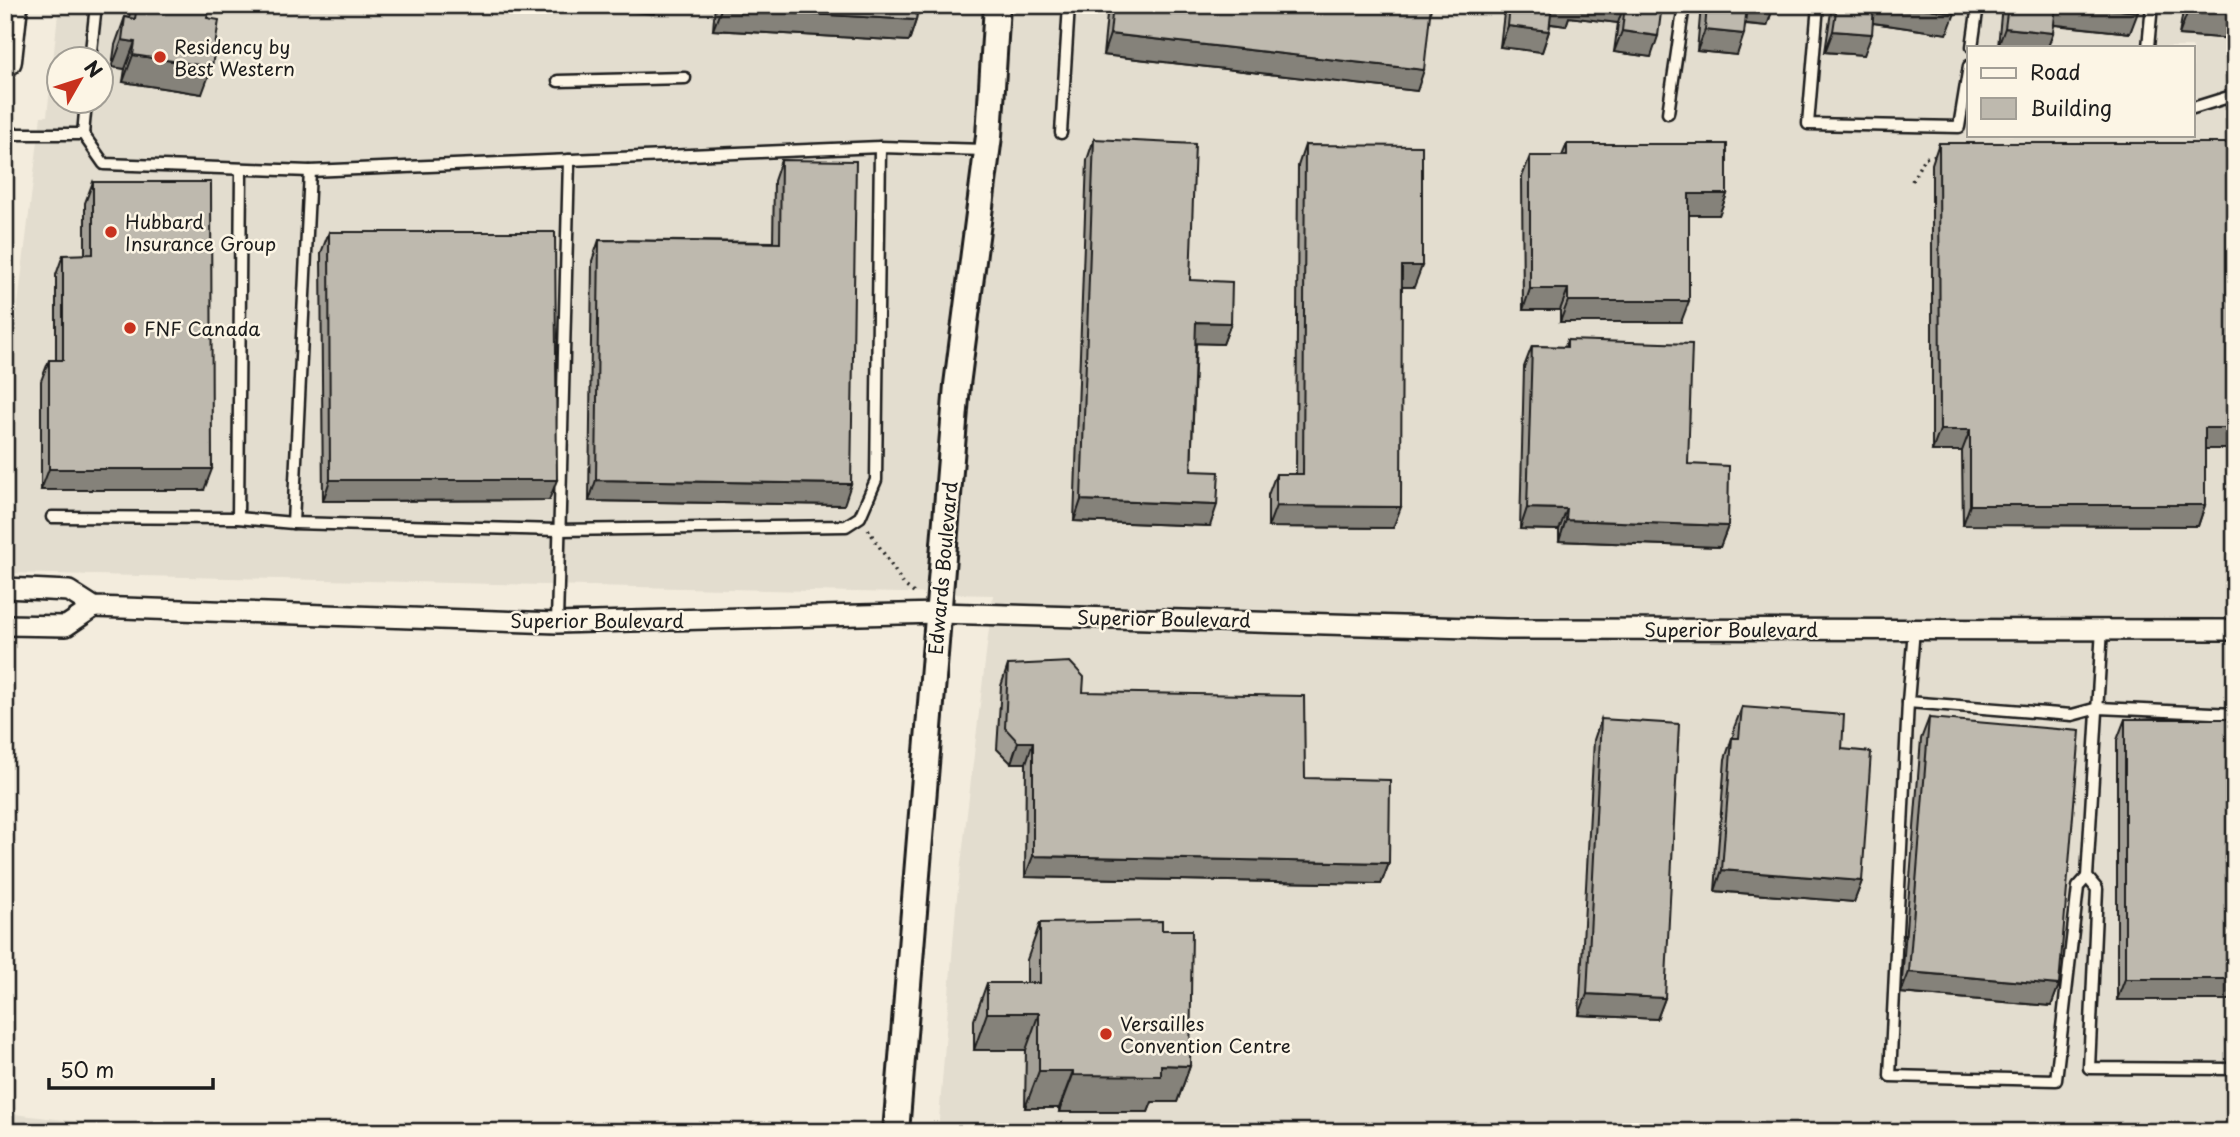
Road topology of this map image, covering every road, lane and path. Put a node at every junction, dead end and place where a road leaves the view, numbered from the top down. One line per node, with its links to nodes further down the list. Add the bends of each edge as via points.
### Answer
1 (11, 5): 12 (main road)
2 (96, 5): 9 (lane)
3 (997, 5): 25 (street, Edwards Boulevard)
4 (1069, 5): 23 (lane)
5 (1684, 5): 18 (lane)
6 (1818, 5): 20 (lane, via 1808,124)
7 (1978, 5): 10 (lane)
8 (2152, 5): 11 (lane)
9 (92, 46)
10 (1972, 46)
11 (2148, 46)
12 (5, 60)
13 (685, 78): 14 (lane)
14 (558, 81)
15 (1967, 90): 20 (lane)
16 (2235, 95): 17 (lane)
17 (2194, 108)
18 (1668, 114)
19 (85, 116): 22 (lane)
20 (1964, 127): 29 (path, via 1955,148 1924,158)
21 (5, 134): 22 (lane)
22 (83, 134): 27 (lane, via 104,164)
23 (1061, 134)
24 (880, 147): 25 (lane); 26 (lane); 31 (lane, via 876,480)
25 (986, 150): 37 (street, Edwards Boulevard, via 957,385)
26 (569, 160): 28 (lane); 34 (lane)
27 (241, 171): 28 (lane); 32 (lane)
28 (310, 171): 33 (lane)
29 (1912, 181)
30 (52, 517): 32 (lane)
31 (860, 517): 34 (lane, via 846,526); 37 (path, via 905,585)
32 (238, 518): 33 (lane)
33 (293, 523): 34 (lane)
34 (558, 530): 38 (lane)
35 (5, 588): 36 (street, Superior Boulevard, via 69,591)
36 (94, 607): 38 (street, Superior Boulevard); 39 (street, via 66,626)
37 (938, 613): 38 (street, Superior Boulevard); 40 (street, Superior Boulevard, via 1506,629); 48 (street, Edwards Boulevard)
38 (557, 623)
39 (5, 625)
40 (1914, 629): 41 (street, Superior Boulevard); 43 (lane)
41 (2102, 629): 42 (street, Superior Boulevard); 44 (lane)
42 (2235, 630)
43 (1908, 702): 44 (lane, via 2072,715); 46 (lane, via 1890,1076 2056,1080 2078,887)
44 (2098, 708): 45 (lane); 46 (lane)
45 (2235, 714)
46 (2087, 877): 47 (lane, via 2098,889 2089,1068)
47 (2235, 1069)
48 (896, 1132)

